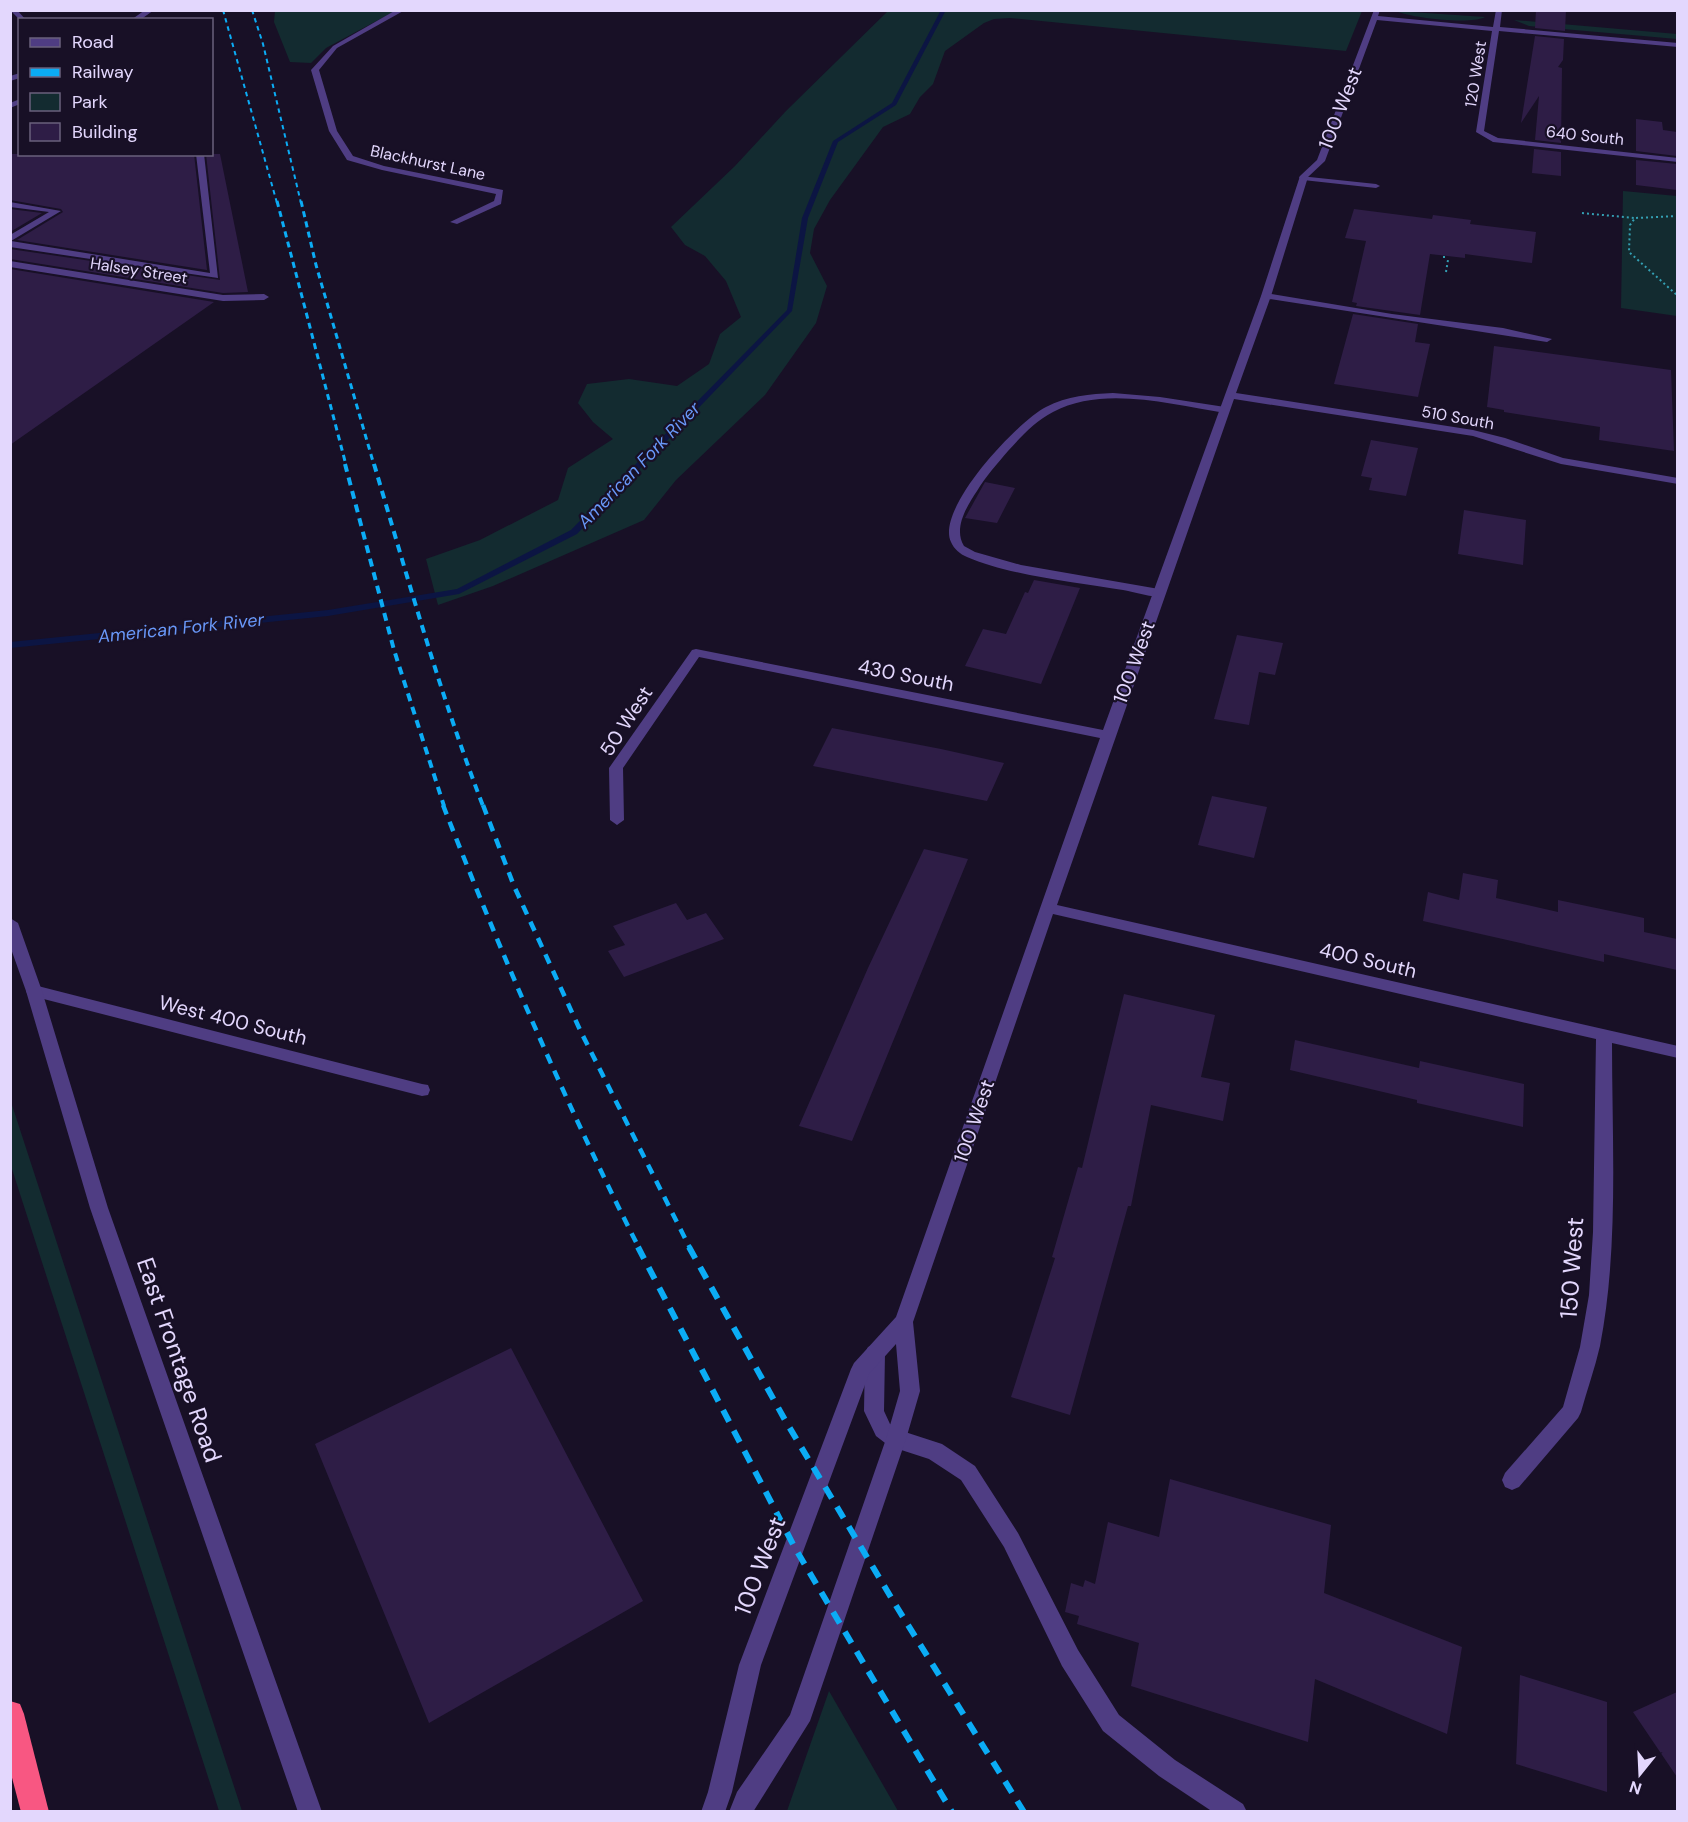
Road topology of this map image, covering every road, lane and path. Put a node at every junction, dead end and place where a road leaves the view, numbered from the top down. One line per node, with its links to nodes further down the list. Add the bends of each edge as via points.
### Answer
1 (151, 10): 6 (street)
2 (159, 10): 6 (street)
3 (402, 10): 18 (street, Blackhurst Lane, via 335,47 315,70 333,131 350,158 500,192 498,202)
4 (1499, 10): 7 (street, 120 West)
5 (1376, 14): 7 (street); 12 (street, 100 West, via 1321,161)
6 (138, 18)
7 (1496, 29): 8 (street); 9 (street, 120 West, via 1480,127 1480,132)
8 (1677, 45)
9 (1489, 138): 11 (street, 640 South)
10 (200, 156): 20 (street, via 215,276)
11 (1677, 160)
12 (1303, 178): 13 (street); 24 (street, 100 West)
13 (1376, 186)
14 (10, 204): 19 (street, via 57,211)
15 (1582, 213): 17 (path)
16 (1677, 216): 17 (path)
17 (1635, 218): 25 (path, via 1630,225 1629,252)
18 (454, 222)
19 (10, 239)
20 (10, 244)
21 (1445, 258): 23 (path)
22 (10, 264): 26 (street, Halsey Street, via 223,298)
23 (1446, 272)
24 (1266, 296): 27 (street); 28 (street, 100 West)
25 (1677, 296)
26 (264, 297)
27 (1547, 339)
28 (1230, 395): 29 (street, 100 West); 30 (street, 510 South, via 1473,433 1561,461)
29 (1225, 410): 31 (street, 100 West); 31 (street, via 1111,396 1052,408 1028,424 976,481 955,522 954,537 961,549 978,558)
30 (1677, 481)
31 (1158, 593): 33 (street, 100 West)
32 (696, 653): 33 (street, 430 South); 34 (street, 50 West, via 616,768)
33 (1108, 735): 35 (street, 100 West)
34 (617, 820)
35 (1048, 908): 38 (street, 400 South); 41 (street, 100 West)
36 (10, 922): 37 (street, East Frontage Road)
37 (34, 991): 40 (street, West 400 South); 47 (street, East Frontage Road, via 99,1208)
38 (1604, 1035): 39 (street, 400 South); 44 (street, 150 West, via 1602,1232 1590,1347 1571,1412)
39 (1677, 1052)
40 (423, 1090)
41 (903, 1322): 42 (street, 100 West); 43 (street, 100 West, via 910,1390)
42 (875, 1353): 43 (street, via 874,1411 883,1430); 48 (street, 100 West, via 861,1369 750,1665)
43 (896, 1439): 49 (street, 100 West, via 799,1721 745,1800); 50 (street, via 935,1451 968,1473 1011,1540 1070,1658 1111,1723 1167,1768)
44 (1512, 1480)
45 (10, 1714): 46 (highway)
46 (35, 1812)
47 (310, 1812)
48 (713, 1812)
49 (741, 1812)
50 (1235, 1812)

